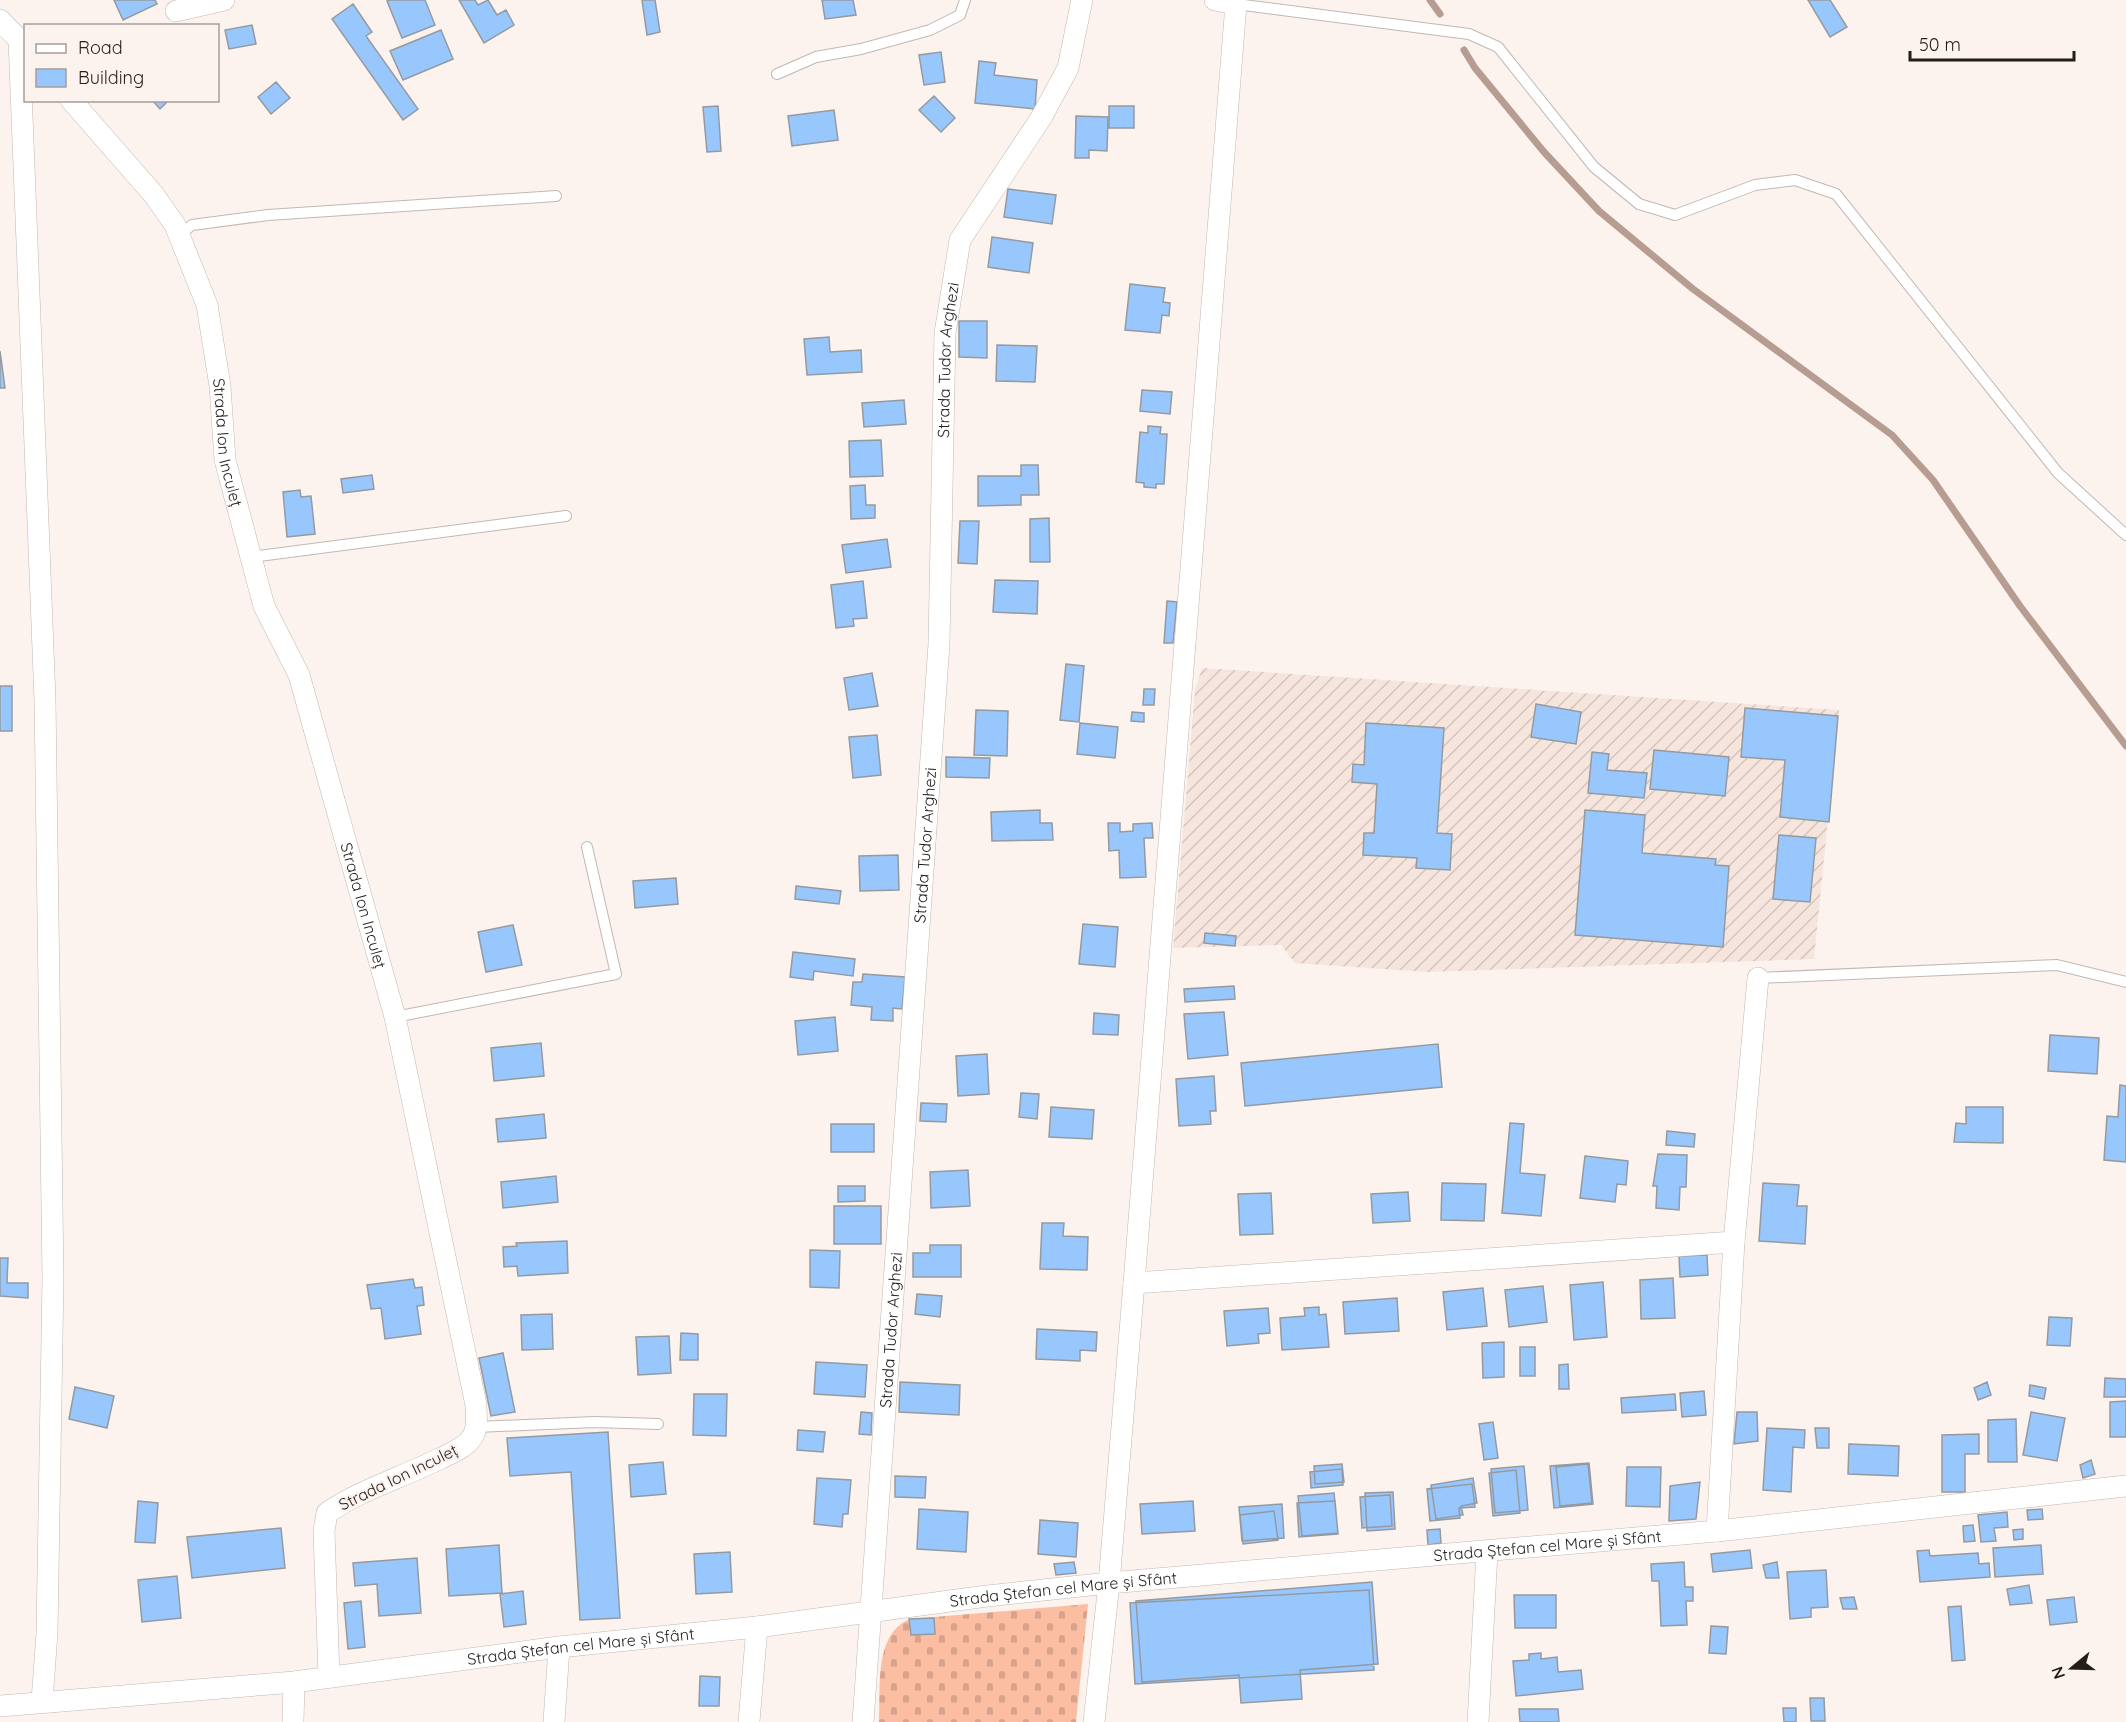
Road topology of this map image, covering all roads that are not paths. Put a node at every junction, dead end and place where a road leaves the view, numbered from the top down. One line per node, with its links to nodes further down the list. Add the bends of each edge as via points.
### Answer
1 (224, 0): 6 (street)
2 (965, 0): 9 (lane, via 960,15 930,30 816,57)
3 (1083, 0): 30 (street, Strada Tudor Arghezi, via 1068,68 1041,118 960,240 945,333 939,644)
4 (1215, 0): 5 (street)
5 (1236, 4): 16 (lane, via 1468,34 1498,47 1594,167 1639,204 1675,215 1755,185 1795,180 1836,194 2058,473); 23 (street)
6 (176, 11)
7 (0, 20): 8 (street)
8 (22, 43): 10 (street)
9 (777, 74)
10 (24, 100)
11 (24, 102): 35 (street, via 45,700 53,1278 47,1633)
12 (73, 102): 14 (street, Strada Ion Inculeț, via 154,195)
13 (556, 196): 14 (lane, via 268,215 192,225)
14 (180, 234): 17 (street, Strada Ion Inculeț, via 207,305 225,460)
15 (566, 516): 17 (lane)
16 (2126, 535)
17 (251, 557): 21 (street, Strada Ion Inculeț, via 264,606 299,675)
18 (587, 847): 21 (lane, via 616,974)
19 (1758, 978): 20 (lane, via 2057,965); 22 (street)
20 (2126, 982)
21 (395, 1017): 25 (street, Strada Ion Inculeț, via 476,1405)
22 (1734, 1242): 23 (street); 27 (street)
23 (1134, 1283): 29 (street)
24 (658, 1424): 25 (lane, via 594,1422)
25 (477, 1427): 33 (street, Strada Ion Inculeț, via 470,1440 455,1451 342,1503 327,1514 324,1531)
26 (2126, 1486): 27 (street, Strada Ștefan cel Mare și Sfânt)
27 (1717, 1531): 28 (street, Strada Ștefan cel Mare și Sfânt)
28 (1487, 1552): 29 (street, Strada Ștefan cel Mare și Sfânt); 42 (street)
29 (1109, 1583): 30 (street, Strada Ștefan cel Mare și Sfânt); 41 (street)
30 (871, 1613): 31 (street, Strada Ștefan cel Mare și Sfânt); 40 (street, Strada Tudor Arghezi)
31 (757, 1627): 32 (street, Strada Ștefan cel Mare și Sfânt); 39 (street)
32 (559, 1647): 33 (street, Strada Ștefan cel Mare și Sfânt); 38 (street)
33 (328, 1677): 34 (street, Strada Ștefan cel Mare și Sfânt)
34 (294, 1682): 35 (street, Strada Ștefan cel Mare și Sfânt); 37 (street)
35 (42, 1701): 36 (street, Strada Ștefan cel Mare și Sfânt)
36 (0, 1706)
37 (292, 1722)
38 (554, 1722)
39 (749, 1722)
40 (863, 1722)
41 (1094, 1722)
42 (1478, 1722)

